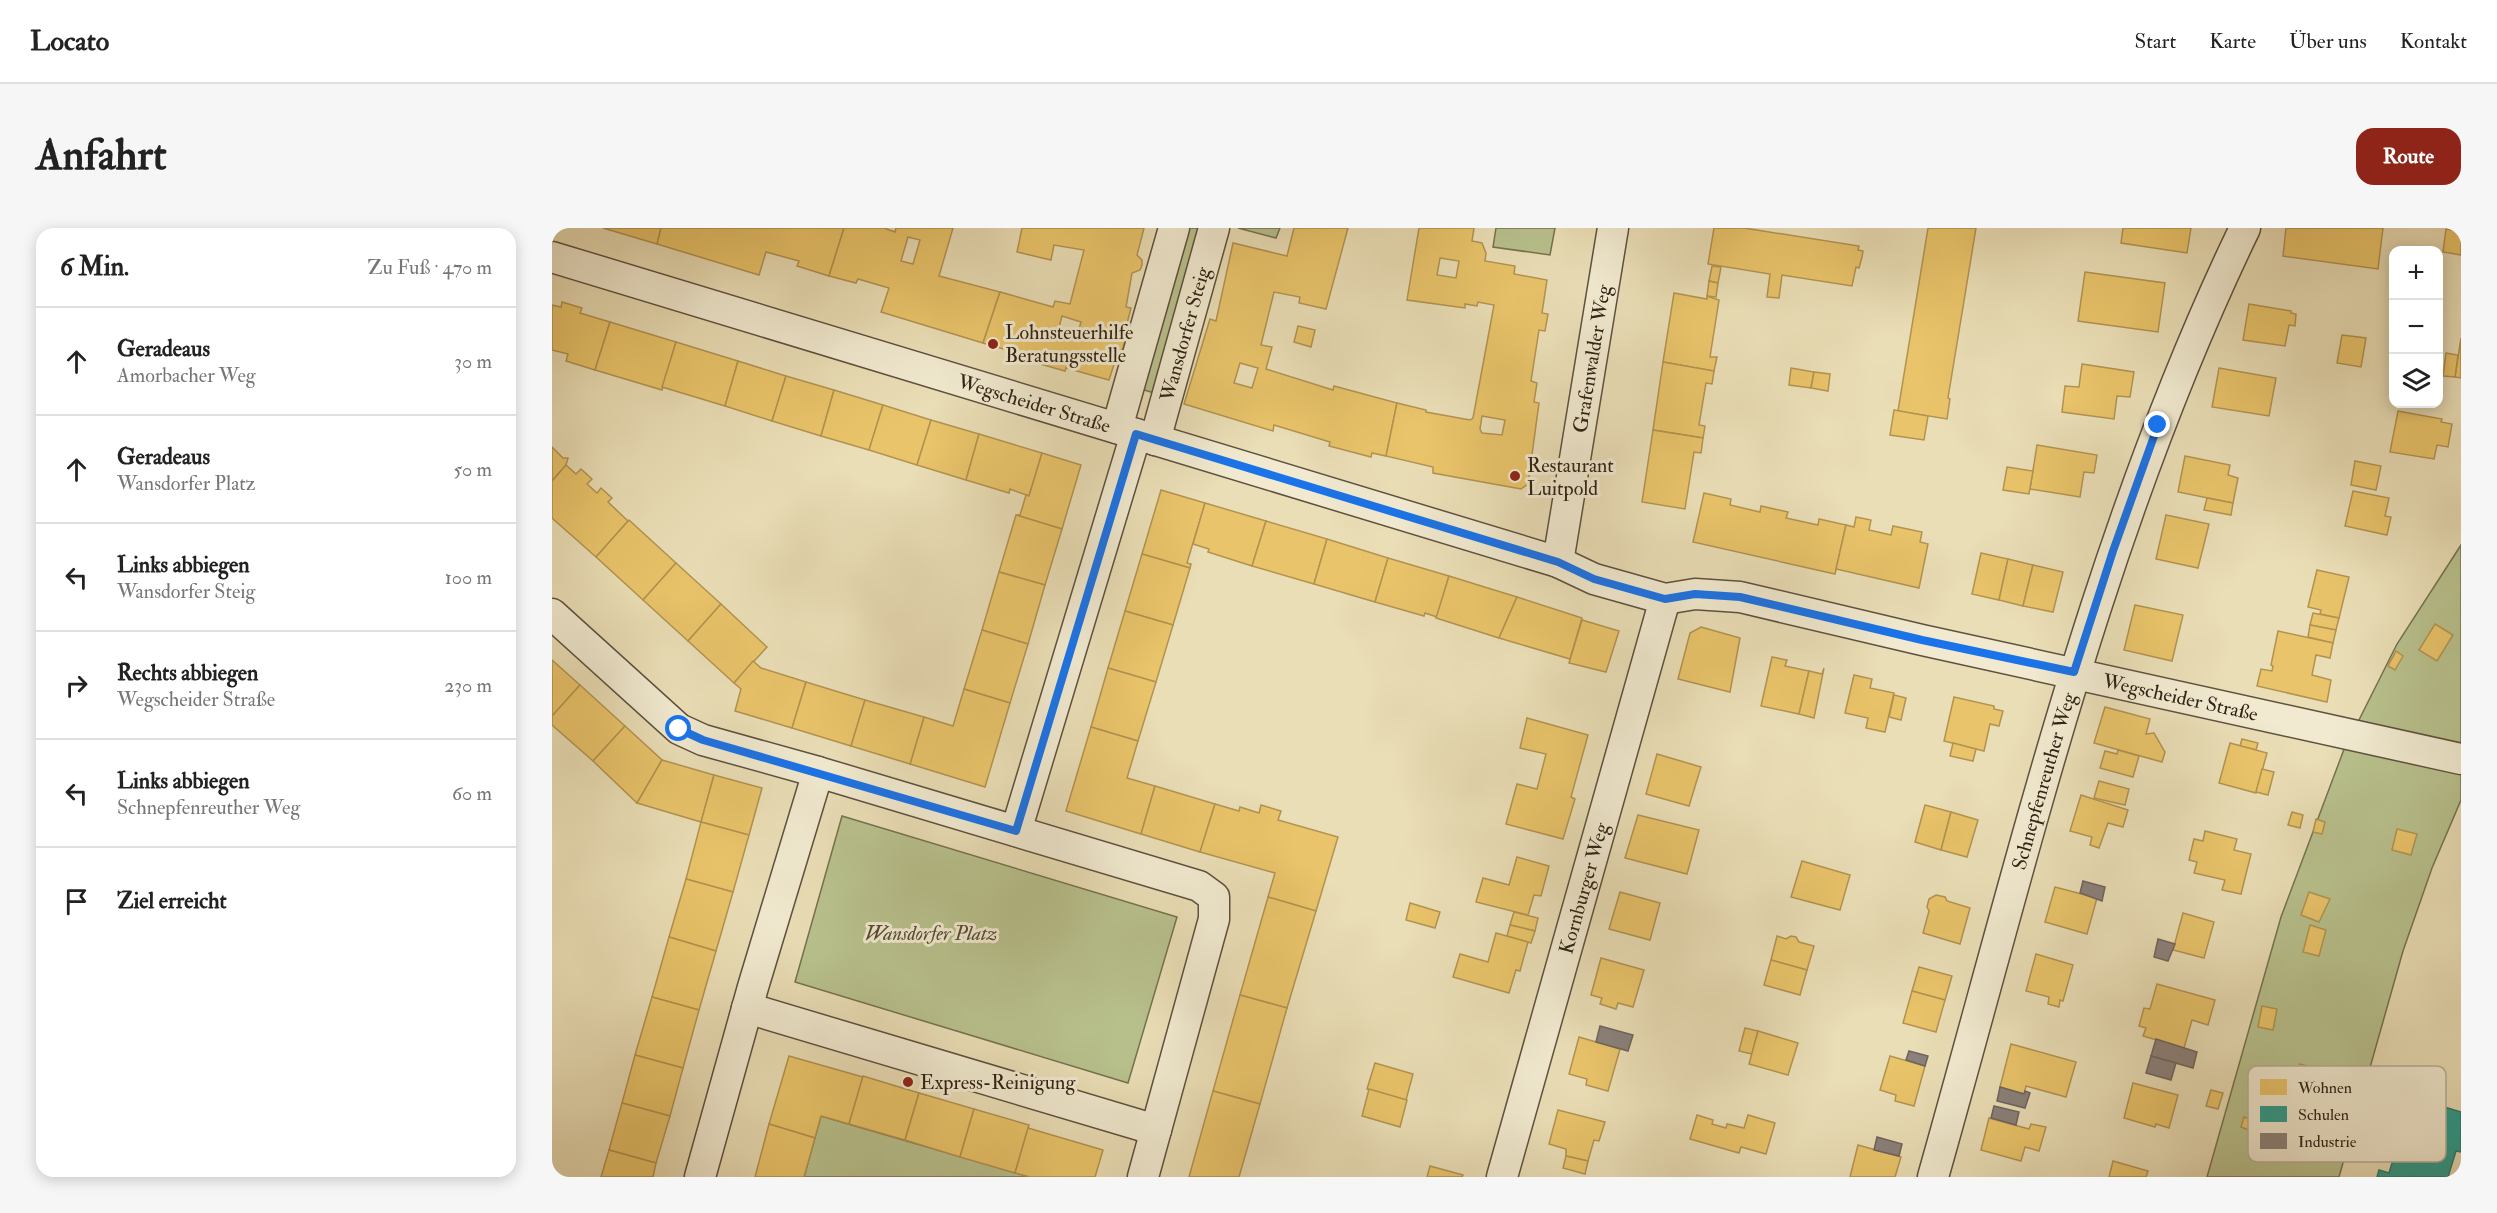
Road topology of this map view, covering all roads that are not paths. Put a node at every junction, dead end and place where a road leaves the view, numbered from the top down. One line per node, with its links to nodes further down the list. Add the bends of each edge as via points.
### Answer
1 (1174, 228): 6 (street, Wansdorfer Steig)
2 (1214, 228): 6 (street, Wansdorfer Steig)
3 (1613, 228): 7 (street, Grafenwalder Weg)
4 (2245, 228): 10 (street, Schnepfenreuther Weg, via 2158,425)
5 (552, 257): 6 (street, Wegscheider Straße)
6 (1136, 434): 7 (street, Wegscheider Straße); 13 (street, Wansdorfer Steig)
7 (1558, 562): 8 (street, Wegscheider Straße, via 1594,579)
8 (1665, 599): 10 (street, Wegscheider Straße, via 1695,594 1740,597); 18 (street, Kornburger Weg)
9 (552, 614): 12 (street, via 679,729 703,740)
10 (2074, 672): 11 (street, Wegscheider Straße); 19 (street, Schnepfenreuther Weg)
11 (2461, 759)
12 (818, 772): 13 (street); 14 (street)
13 (1016, 831): 15 (street, via 1199,886 1214,897 1214,920)
14 (747, 1008): 15 (street); 16 (street)
15 (1156, 1130): 17 (street)
16 (700, 1177)
17 (1143, 1177)
18 (1502, 1177)
19 (1934, 1177)

